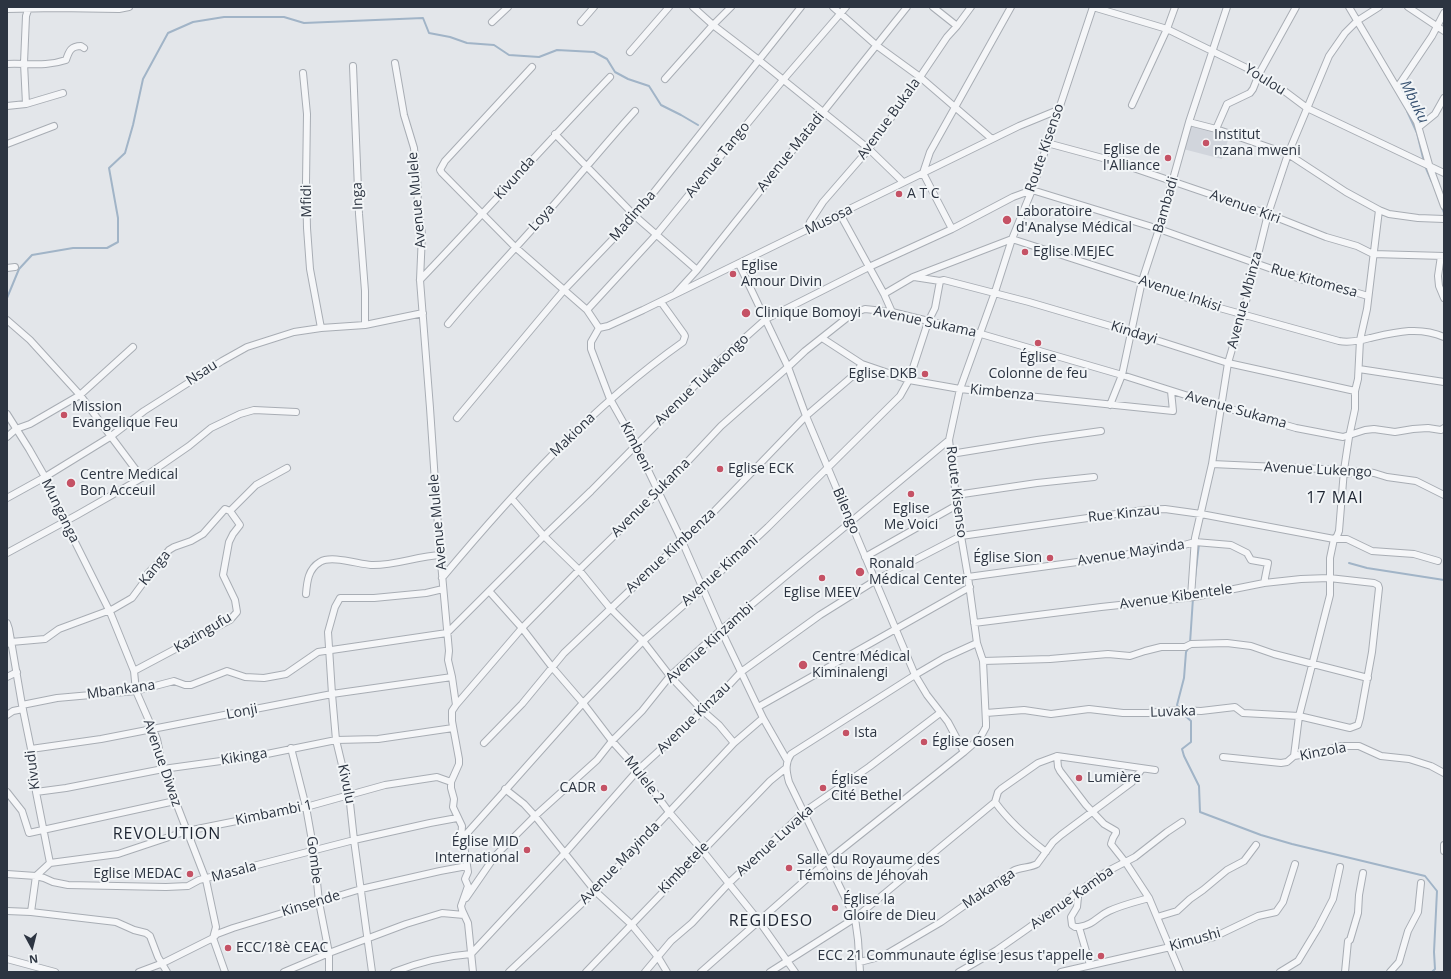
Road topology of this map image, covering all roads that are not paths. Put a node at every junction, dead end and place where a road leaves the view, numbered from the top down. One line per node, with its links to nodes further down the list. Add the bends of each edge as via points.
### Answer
1 (128, 7): 22 (street)
2 (508, 7): 26 (street)
3 (594, 7): 27 (street)
4 (669, 7): 37 (street)
5 (693, 7): 29 (street)
6 (731, 7): 29 (street)
7 (801, 7): 38 (street, Madimba)
8 (833, 7): 24 (street)
9 (846, 7): 24 (street, Avenue Tango)
10 (907, 7): 34 (street, Avenue Matadi)
11 (933, 7): 30 (street)
12 (970, 7): 30 (street, Avenue Bukala)
13 (1011, 7): 56 (street)
14 (1093, 7): 32 (street, Youlou); 58 (street, Route Kisenso)
15 (1175, 7): 32 (street)
16 (1227, 7): 36 (street, Bambadi)
17 (1296, 7): 45 (street)
18 (1349, 7): 28 (street)
19 (1379, 7): 28 (street, Avenue Mbinza)
20 (1408, 7): 31 (street)
21 (29, 8): 22 (street); 23 (street); 39 (street, via 26,16)
22 (82, 8)
23 (7, 9)
24 (841, 13): 34 (street); 49 (street, Avenue Tango)
25 (1444, 13): 31 (street)
26 (492, 22)
27 (581, 22)
28 (1355, 23): 50 (street); 57 (street, Avenue Mbinza, via 1329,56)
29 (713, 25): 38 (street); 48 (street)
30 (957, 26): 47 (street, Avenue Bukala)
31 (1437, 26): 33 (street); 50 (street)
32 (1167, 30): 36 (street, Youlou); 54 (street)
33 (1444, 31)
34 (876, 45): 47 (street); 60 (street, Avenue Matadi)
35 (84, 48): 39 (street, via 72,48 66,60 57,63)
36 (1213, 51): 45 (street, Youlou); 61 (street, Bambadi)
37 (630, 52)
38 (760, 61): 49 (street); 83 (street, Madimba)
39 (24, 63): 41 (street); 53 (street)
40 (395, 63): 100 (street, Avenue Mulele, via 404,115 414,148 417,210 422,234)
41 (7, 64)
42 (353, 66): 118 (street, Inga)
43 (532, 67): 82 (street, via 445,161 441,171)
44 (303, 73): 119 (street, Mfidi, via 308,114 307,228 310,269)
45 (1259, 74): 57 (street, Youlou, via 1264,80); 64 (street, via 1250,93 1228,104)
46 (610, 77): 65 (street, Kivunda)
47 (920, 77): 56 (street); 69 (street, Avenue Bukala)
48 (665, 79)
49 (783, 80): 60 (street); 88 (street, Avenue Tango)
50 (1397, 88): 63 (street)
51 (63, 93): 53 (street)
52 (1444, 98): 63 (street, via 1435,114)
53 (26, 104): 55 (street)
54 (1132, 105)
55 (7, 106)
56 (955, 108): 66 (street); 73 (street, via 930,152)
57 (1307, 108): 70 (street, Avenue Mbinza); 72 (street, Youlou)
58 (1058, 110): 66 (street, Musosa); 67 (street, Route Kisenso)
59 (635, 111): 71 (street, Loya)
60 (823, 112): 69 (street); 98 (street, Avenue Matadi)
61 (1189, 122): 64 (street); 75 (street, Bambadi)
62 (54, 126): 68 (street)
63 (1419, 127): 72 (street)
64 (1216, 129): 70 (street)
65 (555, 134): 71 (street); 82 (street, Kivunda)
66 (992, 139): 73 (street, Musosa)
67 (1047, 143): 75 (street, Avenue Kiri, via 1110,160); 77 (street, Route Kisenso)
68 (7, 144)
69 (869, 149): 76 (street); 86 (street, Avenue Bukala, via 823,202)
70 (1288, 154): 79 (street); 81 (street, Avenue Mbinza)
71 (586, 166): 83 (street); 90 (street, Loya, via 552,208)
72 (1430, 168): 74 (street, Youlou); 78 (street)
73 (923, 173): 76 (street, Musosa); 85 (street)
74 (1444, 173)
75 (1172, 181): 81 (street, Avenue Kiri); 87 (street, Bambadi)
76 (903, 182): 80 (street, Musosa)
77 (1032, 190): 85 (street, Avenue Tukakongo, via 1013,197); 87 (street, Rue Kitomesa); 89 (street, Route Kisenso)
78 (1444, 206)
79 (1379, 210): 84 (street, via 1389,214); 91 (street)
80 (840, 214): 86 (street, Musosa); 95 (street)
81 (1268, 214): 91 (street, Avenue Kiri); 94 (street, Avenue Mbinza)
82 (482, 215): 90 (street); 100 (street, Kivunda)
83 (635, 216): 88 (street); 103 (street, Madimba)
84 (1444, 219)
85 (952, 229): 95 (street, Avenue Tukakongo)
86 (807, 230): 93 (street, Musosa)
87 (1160, 230): 94 (street, Rue Kitomesa); 102 (street, Bambadi)
88 (656, 235): 98 (street); 110 (street, Avenue Tango)
89 (1012, 239): 99 (street); 102 (street, Avenue Inkisi); 104 (street, Route Kisenso)
90 (515, 247): 103 (street); 117 (street, Loya)
91 (1373, 254): 92 (street, Avenue Kiri); 107 (street)
92 (1443, 256): 108 (street, via 1438,276)
93 (739, 264): 106 (street, Musosa); 114 (street, Bilengo)
94 (1255, 264): 107 (street, Rue Kitomesa, via 1303,280 1331,284); 113 (street, Avenue Mbinza)
95 (870, 267): 105 (street); 114 (street, Avenue Tukakongo)
96 (7, 268): 97 (street)
97 (15, 268)
98 (696, 270): 106 (street, Avenue Matadi)
99 (913, 277): 101 (street, Kindayi); 105 (street)
100 (420, 280): 112 (street, Avenue Mulele)
101 (940, 281): 104 (street, Kindayi); 116 (street, Avenue Kimani, via 935,308)
102 (1142, 281): 113 (street, Avenue Inkisi); 121 (street, Bambadi)
103 (564, 290): 110 (street); 144 (street, Madimba)
104 (995, 292): 121 (street, Kindayi); 122 (street, Route Kisenso)
105 (884, 294): 111 (street)
106 (674, 296): 109 (street, Musosa)
107 (1368, 296): 125 (street)
108 (1444, 298)
109 (660, 302): 120 (street, Musosa); 138 (street, Makiona, via 685,339)
110 (587, 310): 120 (street)
111 (892, 312): 116 (street, Avenue Sukama); 124 (street, Avenue Sukama, via 865,309 853,313)
112 (423, 313): 118 (street, Nsau); 177 (street, Avenue Mulele)
113 (1242, 315): 125 (street, Avenue Inkisi, via 1339,341); 127 (street, Avenue Mbinza)
114 (766, 319): 129 (street, Bilengo); 152 (street, Avenue Tukakongo, via 720,360)
115 (7, 320): 137 (street, via 30,340)
116 (928, 322): 122 (street, Avenue Sukama); 132 (street, Avenue Kimani)
117 (448, 324)
118 (365, 325): 119 (street, Nsau)
119 (321, 328): 150 (street, Nsau, via 294,332 247,347 144,411)
120 (599, 328): 138 (street, Kimbeni, via 591,342 591,349)
121 (1131, 332): 127 (street, Kindayi); 131 (street, Bambadi)
122 (981, 334): 131 (street, Avenue Sukama); 134 (street, Route Kisenso)
123 (1444, 337): 125 (street, Avenue Inkisi, via 1430,332 1408,330)
124 (822, 338): 128 (street, Kimbenza); 129 (street, Avenue Sukama)
125 (1360, 340): 130 (street)
126 (133, 347): 137 (street)
127 (1228, 362): 136 (street, Kindayi); 140 (street, Avenue Mbinza)
128 (862, 364): 132 (street, Kimbenza); 143 (street, Avenue Kimbenza, via 855,374)
129 (788, 367): 143 (street, Bilengo); 161 (street, Avenue Sukama, via 721,426)
130 (1359, 369): 133 (street); 136 (street)
131 (1122, 375): 135 (street, Avenue Sukama); 139 (street, Bambadi)
132 (909, 380): 134 (street, Kimbenza); 156 (street, Avenue Kimani, via 900,396)
133 (1444, 382)
134 (960, 389): 139 (street, Kimbenza); 151 (street, Route Kisenso)
135 (1171, 391): 139 (street, Kimbenza, via 1173,411); 140 (street, Avenue Sukama)
136 (1355, 392): 148 (street, via 1355,410)
137 (80, 395): 146 (street, via 30,424); 150 (street)
138 (610, 399): 152 (street, Kimbeni); 165 (street, Makiona, via 560,447)
139 (1110, 405)
140 (1220, 406): 148 (street, Avenue Sukama, via 1296,428); 154 (street, Avenue Mbinza)
141 (296, 412): 160 (street, via 254,410 240,414 211,428)
142 (7, 414): 146 (street, Munganga)
143 (806, 416): 156 (street, Bilengo); 174 (street, Avenue Kimbenza, via 700,526)
144 (457, 418)
145 (1444, 428): 148 (street, Avenue Sukama, via 1395,432 1365,430)
146 (16, 429): 149 (street); 158 (street, Munganga)
147 (1101, 432): 153 (street)
148 (1349, 436): 157 (street)
149 (7, 437)
150 (110, 437): 158 (street, Nsau); 160 (street)
151 (949, 440): 153 (street, Route Kisenso); 169 (street, Avenue Kinzambi)
152 (636, 445): 161 (street, Kimbeni); 171 (street, Avenue Tukakongo)
153 (951, 454): 162 (street, Route Kisenso)
154 (1212, 464): 157 (street, Avenue Lukengo); 168 (street, Avenue Mbinza)
155 (287, 468): 167 (street, Kanga, via 256,485)
156 (828, 468): 169 (street, Bilengo); 187 (street, Avenue Kimani)
157 (1344, 470): 163 (street, Avenue Lukengo, via 1347,474 1359,471 1374,472 1416,481); 173 (street, via 1339,531)
158 (45, 477): 164 (street, Nsau); 170 (street, Munganga)
159 (1094, 477): 162 (street)
160 (142, 478): 170 (street)
161 (659, 492): 174 (street, Kimbeni); 180 (street, Avenue Sukama)
162 (956, 495): 166 (street, Route Kisenso)
163 (1444, 495)
164 (7, 498)
165 (512, 499): 171 (street); 182 (street, Makiona)
166 (957, 505): 172 (street, Route Kisenso); 178 (street)
167 (230, 511): 193 (street, Kanga, via 225,509 203,534 169,550 150,569 132,598); 207 (street, Kazingufu, via 240,525 229,542 223,576 235,600 237,612 230,620)
168 (1201, 514): 172 (street, Rue Kinzau, via 1166,509 1144,510); 173 (street, Rue Kinzau); 175 (street, Avenue Mbinza)
169 (850, 521): 178 (street, Bilengo); 198 (street, Avenue Kinzambi)
170 (65, 522): 176 (street); 193 (street, Munganga)
171 (544, 536): 180 (street); 189 (street, Avenue Tukakongo)
172 (961, 536): 181 (street, Route Kisenso); 184 (street, Avenue Kinzau)
173 (1334, 539): 179 (street, Rue Kinzau, via 1347,538 1372,551 1414,554); 183 (street)
174 (682, 541): 187 (street, Kimbeni); 192 (street, Avenue Kimbenza)
175 (1195, 542): 181 (street, Avenue Mayinda, via 1121,556); 185 (street, Avenue Mayinda, via 1231,545 1247,553 1251,560 1268,563); 191 (street, Avenue Mbinza)
176 (7, 552)
177 (441, 555): 182 (street, Avenue Mulele); 190 (street, via 373,565 337,560 320,562 310,571)
178 (865, 557): 184 (street, Bilengo)
179 (1438, 561)
180 (579, 570): 192 (street); 196 (street, Avenue Sukama)
181 (968, 577): 186 (street, Route Kisenso)
182 (442, 578): 188 (street, Avenue Mulele)
183 (1329, 578): 185 (street, Avenue Kibentele); 205 (street, via 1328,607); 214 (street, Avenue Kibentele, via 1378,585)
184 (876, 580): 197 (street, Bilengo); 209 (street, Avenue Kinzau, via 820,616)
185 (1264, 582): 191 (street, Avenue Kibentele)
186 (970, 587): 195 (street, Route Kisenso); 197 (street)
187 (703, 588): 198 (street, Kimbeni); 200 (street, Avenue Kimani)
188 (443, 589): 199 (street, Avenue Mulele); 203 (street, Kivulu, via 374,598 340,598 329,625)
189 (489, 591): 196 (street, Mulele 2); 199 (street, Avenue Tukakongo)
190 (306, 594)
191 (1190, 597): 195 (street, Avenue Kibentele)
192 (610, 608): 200 (street); 206 (street, Avenue Kimbenza)
193 (109, 610): 201 (street, Kanga, via 59,629 45,638); 207 (street, Munganga)
194 (7, 623): 201 (street, Kivudi, via 10,629)
195 (974, 624): 202 (street, Route Kisenso)
196 (522, 628): 206 (street, Mulele 2); 218 (street, Avenue Sukama)
197 (895, 629): 210 (street, Bilengo); 220 (street)
198 (721, 630): 209 (street, Kimbeni); 211 (street, Avenue Kinzambi)
199 (447, 633): 203 (street, Mbankana); 213 (street, Avenue Mulele, via 448,660)
200 (643, 641): 211 (street); 217 (street, Avenue Kimani)
201 (9, 643): 208 (street, Kivudi)
202 (977, 644): 204 (street, Route Kisenso); 210 (street, via 944,658)
203 (329, 651): 215 (street, Mbankana, via 313,654 286,674 264,678 245,677 227,670 191,685 174,681); 216 (street, Kivulu)
204 (983, 661): 205 (street, via 1108,654 1130,656 1162,647 1227,643 1251,646); 223 (street, Route Kisenso)
205 (1312, 664): 214 (street); 225 (street)
206 (552, 667): 217 (street, Mulele 2); 231 (street, Avenue Kimbenza, via 522,704)
207 (134, 671): 215 (street, Avenue Diwaz)
208 (17, 672): 212 (street); 219 (street, Kivudi)
209 (742, 672): 220 (street, Kimbeni); 221 (street, Avenue Kinzau)
210 (915, 675): 222 (street, Bilengo); 239 (street, via 790,754)
211 (670, 676): 221 (street); 230 (street, Avenue Kinzambi, via 642,712)
212 (7, 677)
213 (452, 677): 216 (street, Lonji); 218 (street, Avenue Mulele)
214 (1368, 678): 225 (street, Luvaka, via 1358,725 1350,728)
215 (136, 691): 219 (street, Mbankana, via 56,698); 228 (street, Avenue Diwaz)
216 (332, 694): 228 (street, Lonji); 229 (street, Kivulu)
217 (583, 703): 230 (street, Mulele 2); 247 (street, Avenue Kimani)
218 (456, 705): 227 (street, Avenue Mulele, via 452,711)
219 (23, 707): 224 (street, Mbankana); 234 (street, Kivudi)
220 (758, 708): 226 (street, Kimbeni)
221 (703, 711): 232 (street); 243 (street, Avenue Kinzau)
222 (940, 713): 235 (street, Bilengo, via 948,722); 256 (street, Avenue Luvaka)
223 (986, 713): 225 (street, Luvaka, via 1024,710 1051,714 1089,709 1123,713 1201,711 1235,707 1243,713); 235 (street, Route Kisenso, via 986,727 980,738)
224 (7, 715)
225 (1299, 716): 237 (street)
226 (763, 718): 232 (street, Avenue Mayinda); 239 (street, Kimbeni)
227 (453, 728): 229 (street, Kikinga, via 378,739); 246 (street, Avenue Mulele, via 459,764)
228 (152, 729): 234 (street, Lonji); 241 (street, Avenue Diwaz)
229 (336, 740): 233 (street, Kikinga); 250 (street, Kivulu)
230 (612, 741): 243 (street, Mulele 2); 257 (street, Avenue Kinzambi, via 597,760)
231 (484, 743)
232 (734, 743): 255 (street, Avenue Mayinda)
233 (291, 748): 241 (street, Kikinga, via 257,756); 253 (street, Gombe)
234 (31, 749): 249 (street, Kivudi)
235 (964, 752): 271 (street)
236 (1057, 756): 242 (street); 252 (street, via 1038,763 1001,789); 254 (street, via 1060,771)
237 (1294, 756): 238 (street, Kinzola, via 1281,763); 245 (street, Kinzola, via 1341,746 1359,746 1381,756 1409,759)
238 (1223, 757)
239 (787, 760): 240 (street)
240 (786, 768): 256 (street, via 789,782); 266 (street, Kimbetele)
241 (164, 769): 249 (street, Kikinga); 251 (street, Avenue Diwaz)
242 (1142, 769): 244 (street); 254 (street, Makanga, via 1132,782)
243 (638, 770): 255 (street, Mulele 2); 270 (street, Avenue Kinzau)
244 (1155, 770)
245 (1444, 773)
246 (451, 782): 250 (street, Kimbambi 1, via 437,777 385,785); 258 (street)
247 (505, 789): 257 (street); 263 (street, Avenue Kimani)
248 (7, 792): 260 (street, via 22,811 28,833)
249 (36, 792): 260 (street, Kivudi)
250 (349, 794): 253 (street, Kimbambi 1); 262 (street, Kivulu)
251 (175, 801): 260 (street); 261 (street, Avenue Diwaz)
252 (995, 802): 269 (street); 293 (street)
253 (306, 807): 261 (street, Kimbambi 1); 268 (street, Gombe)
254 (1093, 811): 269 (street, Makanga, via 1061,835); 272 (street, via 1104,824 1116,831 1111,844)
255 (669, 812): 266 (street, Mulele 2); 284 (street, Avenue Mayinda)
256 (804, 812): 271 (street); 281 (street, Avenue Luvaka)
257 (535, 816): 270 (street); 288 (street, Avenue Kinzambi, via 495,856)
258 (458, 818): 262 (street, Masala); 263 (street, via 462,826)
259 (1182, 822): 272 (street, Avenue Kamba)
260 (44, 831): 273 (street, Kivudi)
261 (187, 831): 273 (street, Kimbambi 1, via 118,854); 280 (street, Avenue Diwaz)
262 (354, 840): 268 (street, Masala); 283 (street, Kivulu)
263 (461, 840): 275 (street)
264 (1256, 845): 292 (street, via 1244,861 1227,870 1177,911)
265 (1444, 845): 267 (street)
266 (702, 850): 281 (street, Mulele 2); 295 (street, Kimbetele)
267 (1444, 851)
268 (314, 852): 280 (street, Masala); 287 (street, Gombe)
269 (1046, 852): 305 (street, Makanga, via 1033,866 1013,871 941,922 903,945 883,956)
270 (564, 854): 284 (street); 301 (street, Avenue Kinzau)
271 (827, 862): 293 (street); 294 (street)
272 (1126, 863): 285 (street, Avenue Kamba, via 1106,872); 286 (street)
273 (50, 864): 279 (street)
274 (1295, 864): 299 (street, Kimushi, via 1283,902 1276,912 1258,916 1214,937)
275 (467, 866): 283 (street, Kinsende); 288 (street, via 465,878 468,886)
276 (1340, 867): 328 (street, via 1333,899 1301,957)
277 (7, 874): 279 (street, Masala)
278 (1363, 874): 329 (street, via 1358,913 1348,941)
279 (36, 876): 280 (street, Masala, via 68,885 166,887 188,886 199,880); 290 (street)
280 (206, 880): 297 (street, Avenue Diwaz, via 216,928)
281 (729, 883): 294 (street, Mulele 2); 302 (street, Avenue Luvaka)
282 (1421, 883): 330 (street, via 1418,912 1408,931 1399,962)
283 (361, 889): 287 (street, Kinsende); 298 (street, Kivulu)
284 (595, 891): 295 (street); 317 (street, Avenue Mayinda)
285 (1074, 894): 296 (street, via 1078,897 1077,906 1071,917 1072,925 1075,928); 325 (street, Avenue Kamba, via 998,950)
286 (1148, 898): 292 (street); 296 (street, via 1109,911 1088,925)
287 (319, 902): 297 (street, Kinsende, via 233,928); 300 (street, Gombe)
288 (462, 904): 291 (street)
289 (7, 911): 290 (street)
290 (31, 912): 306 (street, via 116,922 149,934)
291 (464, 914): 298 (street, via 442,913); 301 (street)
292 (1157, 917): 299 (street)
293 (855, 918): 304 (street); 305 (street)
294 (759, 921): 304 (street, Mulele 2); 321 (street)
295 (631, 924): 302 (street); 318 (street, Kimbetele)
296 (1079, 927): 307 (street)
297 (213, 938): 306 (street, Kinsende); 311 (street, Avenue Diwaz)
298 (369, 939): 300 (street); 314 (street, Kivulu)
299 (1169, 948): 307 (street, Kimushi); 327 (street)
300 (328, 953): 312 (street); 313 (street, Gombe)
301 (471, 954): 315 (street, via 451,955); 316 (street)
302 (658, 957): 319 (street, Avenue Luvaka); 320 (street)
303 (7, 959): 308 (street)
304 (788, 960): 322 (street); 323 (street, Mulele 2)
305 (860, 962): 324 (street)
306 (163, 963): 309 (street, Kinsende); 310 (street)
307 (1090, 965): 326 (street, Kimushi)
308 (55, 972)
309 (139, 972)
310 (167, 972)
311 (225, 972)
312 (284, 972)
313 (329, 972)
314 (372, 972)
315 (394, 972)
316 (473, 972)
317 (509, 972)
318 (586, 972)
319 (645, 972)
320 (667, 972)
321 (701, 972)
322 (770, 972)
323 (795, 972)
324 (860, 972)
325 (959, 972)
326 (1061, 972)
327 (1180, 972)
328 (1280, 972)
329 (1345, 972)
330 (1390, 972)

